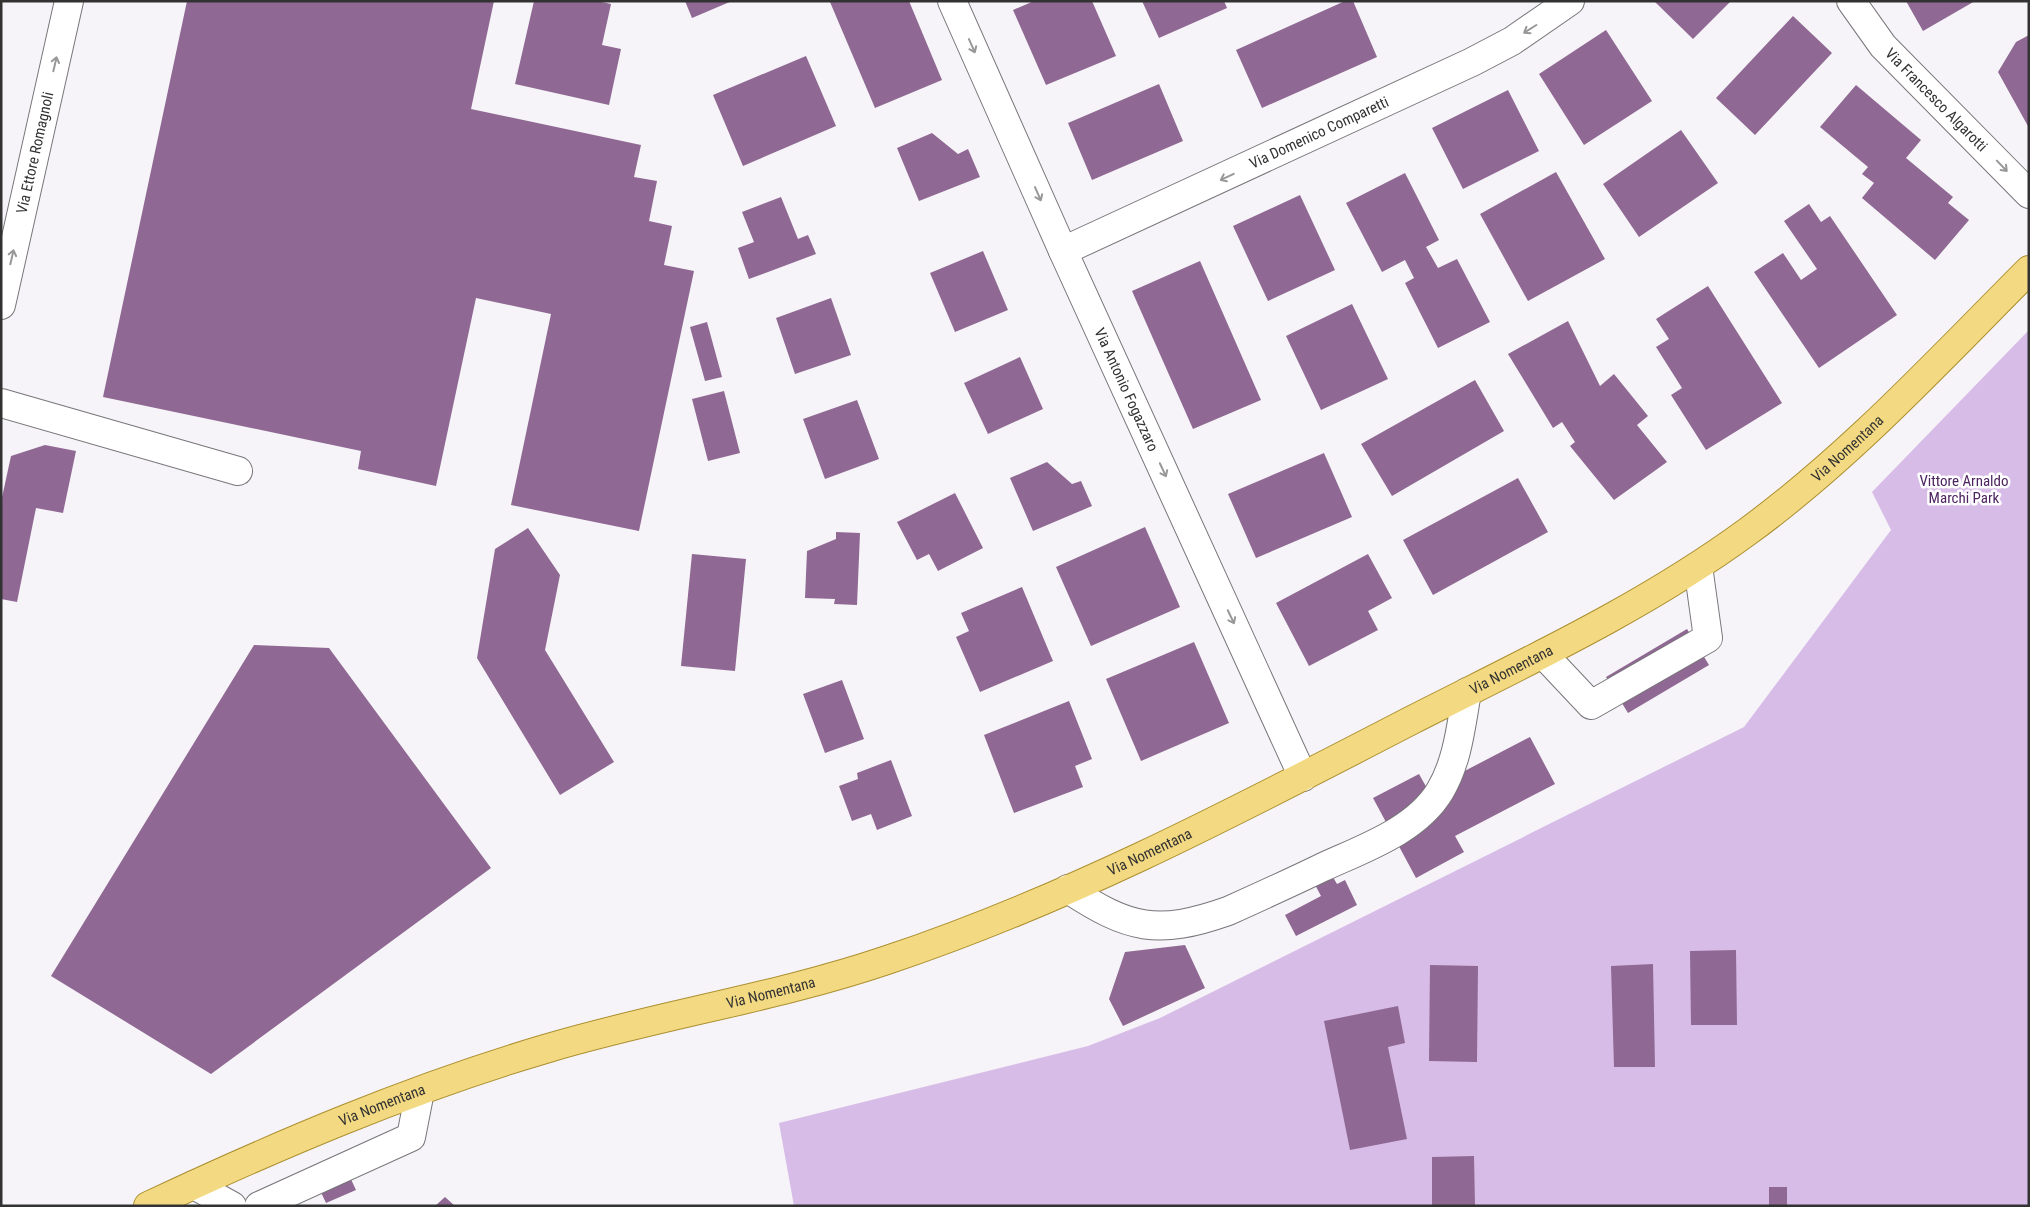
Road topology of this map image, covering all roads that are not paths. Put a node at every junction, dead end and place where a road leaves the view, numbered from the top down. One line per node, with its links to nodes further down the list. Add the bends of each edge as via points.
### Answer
1 (69, 1): 8 (street, Via Ettore Romagnoli, one-way to 1)
2 (952, 1): 6 (street, Via Antonio Fogazzaro, one-way to 6)
3 (1570, 1): 6 (street, Via Domenico Comparetti, one-way to 6, via 1512,41 1472,62)
4 (1851, 1): 5 (street, Via Francesco Algarotti, one-way to 5, via 1883,46)
5 (2029, 194)
6 (1063, 251): 14 (street, Via Antonio Fogazzaro, one-way to 14)
7 (2029, 270): 11 (main road, Via Nomentana, via 1871,428 1775,511)
8 (1, 305)
9 (1, 403): 10 (street)
10 (238, 471)
11 (1698, 566): 12 (main road, Via Nomentana); 12 (street, via 1708,638 1591,705)
12 (1543, 654): 13 (main road, Via Nomentana)
13 (1467, 692): 14 (main road, Via Nomentana); 15 (street, via 1455,757 1440,790 1429,807 1409,823 1371,845 1228,911 1207,919 1170,925 1134,924)
14 (1303, 776): 15 (main road, Via Nomentana, via 1172,842)
15 (1068, 888): 16 (main road, Via Nomentana, via 964,932 879,963 750,999 601,1033)
16 (420, 1091): 17 (main road, Via Nomentana); 20 (street, via 411,1137)
17 (194, 1185): 18 (main road, Via Nomentana); 19 (street)
18 (148, 1206)
19 (232, 1206)
20 (259, 1206)

